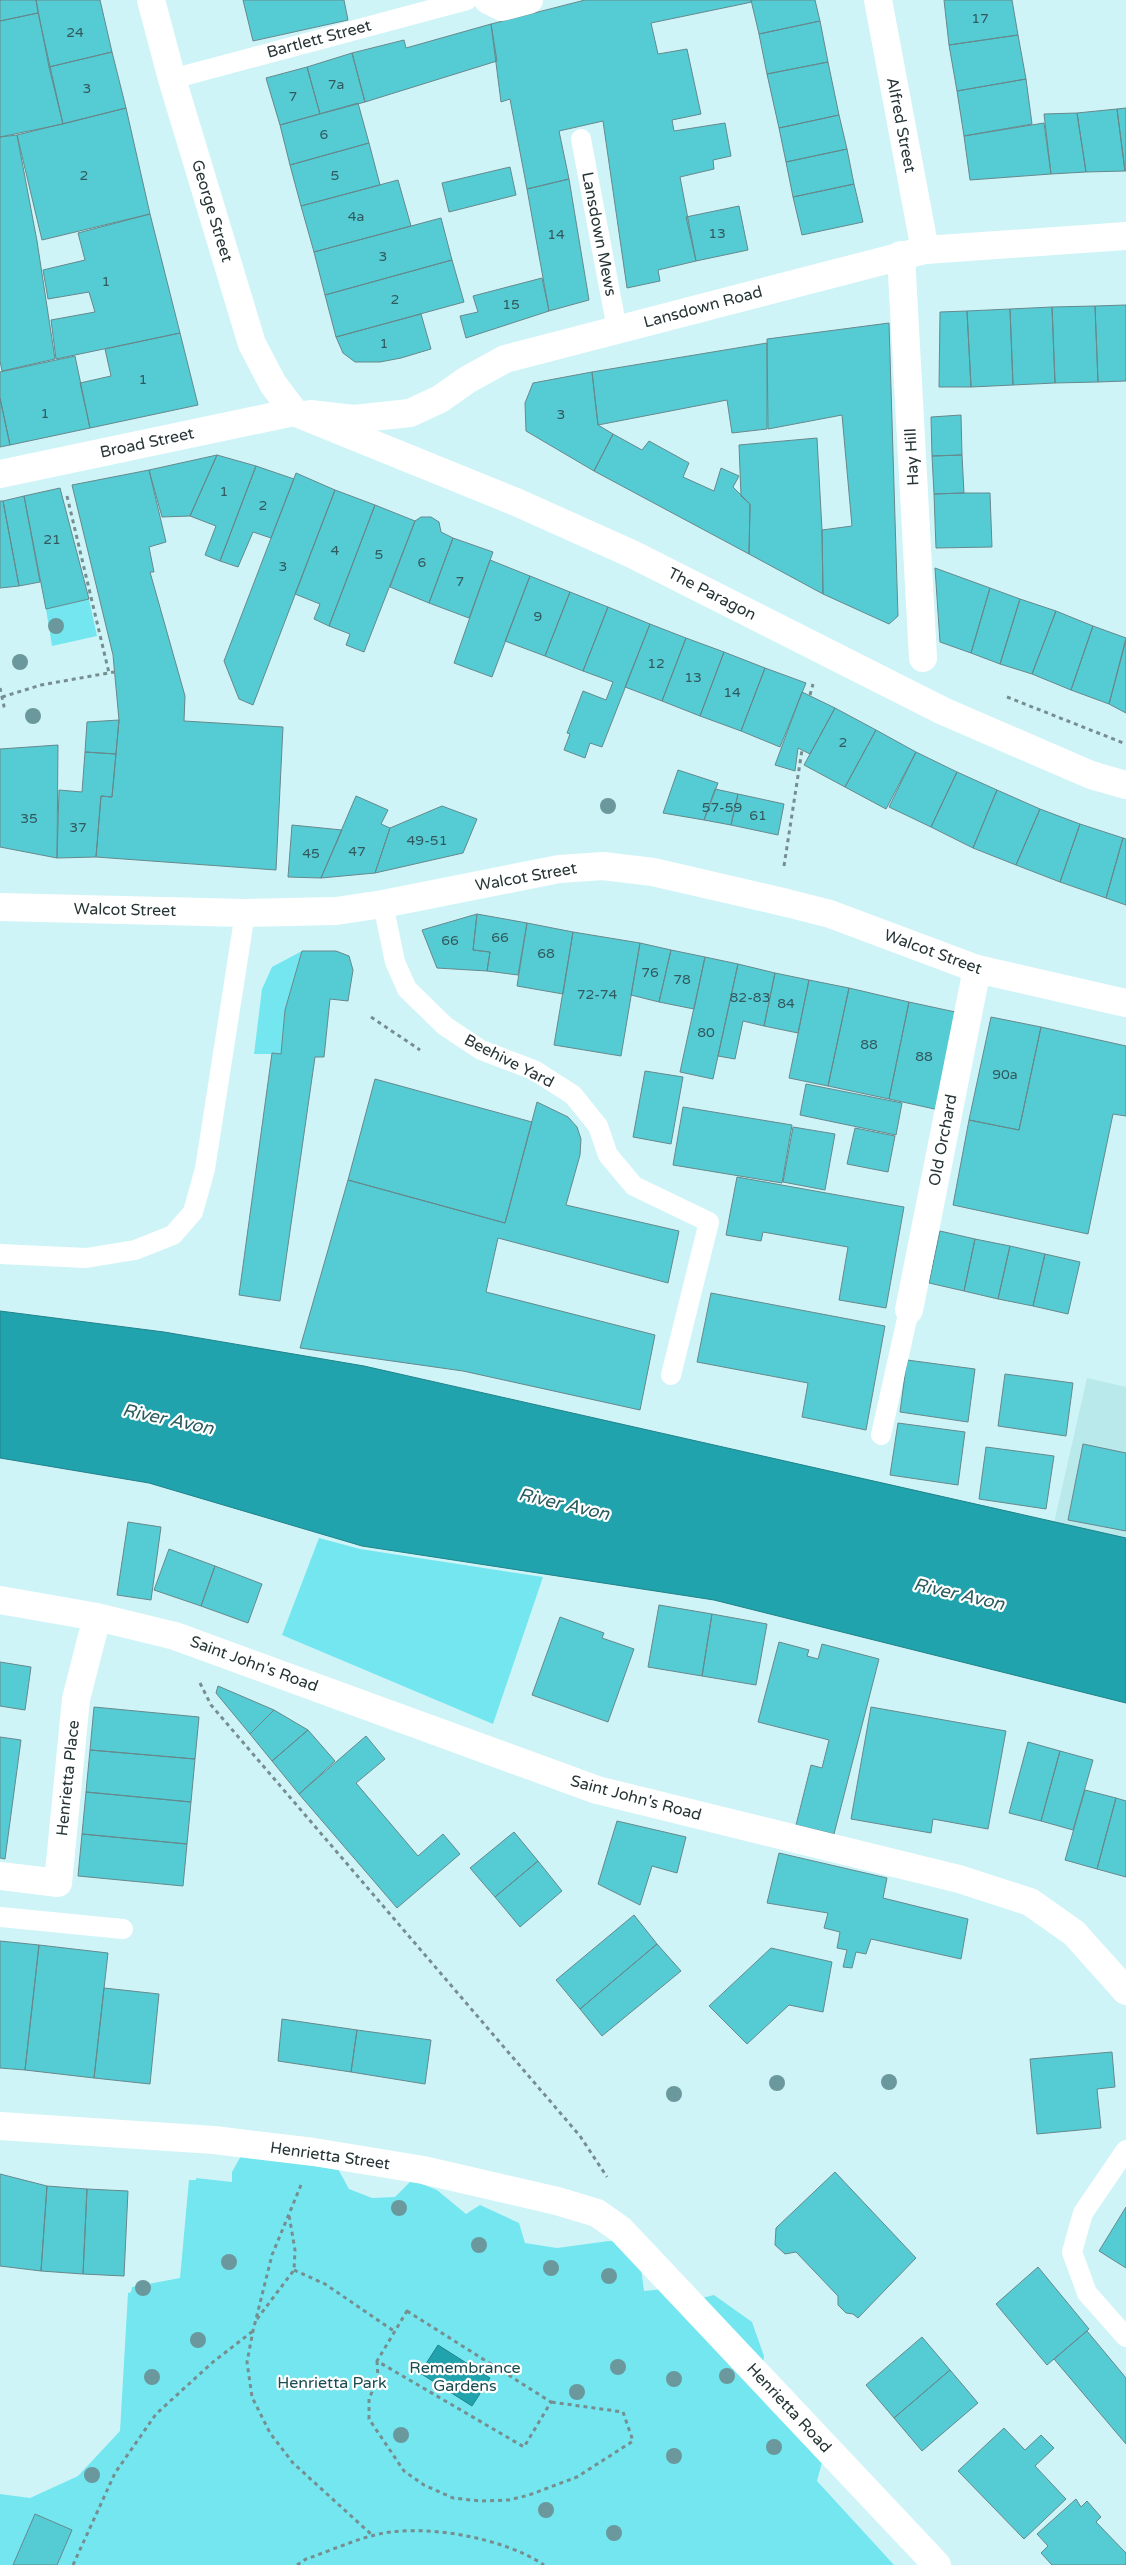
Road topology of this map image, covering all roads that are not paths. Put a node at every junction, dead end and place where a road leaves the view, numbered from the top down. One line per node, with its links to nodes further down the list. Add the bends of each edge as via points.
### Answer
1 (151, 0): 6 (street, George Street)
2 (467, 0): 6 (lane, Bartlett Street)
3 (488, 0): 4 (street, via 502,7)
4 (529, 0)
5 (878, 0): 9 (street, Alfred Street)
6 (172, 79): 11 (street, George Street, via 252,344 273,384)
7 (581, 139): 10 (lane, Lansdown Mews)
8 (1126, 236): 9 (street, Lansdown Road)
9 (913, 252): 10 (street, Lansdown Road); 13 (street, Hay Hill)
10 (618, 329): 11 (street, Lansdown Road, via 505,359 440,399 410,413 354,419)
11 (294, 412): 12 (street, Broad Street); 14 (street, The Paragon, via 516,502 614,546 943,711 1091,775)
12 (0, 474)
13 (923, 658)
14 (1126, 785)
15 (384, 904): 17 (street, Walcot Street, via 336,911); 18 (street, Walcot Street, via 559,869 603,866 653,872 830,914); 22 (lane, Beehive Yard, via 396,962 407,989 432,1014 481,1050 534,1070 573,1095 598,1126 608,1155 634,1186 709,1222)
16 (0, 908): 17 (street, Walcot Street)
17 (245, 913): 20 (lane, via 205,1169 193,1212 173,1235 135,1250 86,1258)
18 (977, 970): 19 (street, Walcot Street); 21 (street, Old Orchard)
19 (1126, 1003)
20 (0, 1254)
21 (909, 1310): 23 (lane)
22 (672, 1375)
23 (881, 1435)
24 (0, 1600): 25 (street, Saint John's Road)
25 (97, 1617): 26 (street, Henrietta Place, via 76,1699 58,1883); 29 (street, Saint John's Road, via 175,1636 597,1790 959,1879 1030,1902 1074,1933)
26 (0, 1876)
27 (0, 1916): 28 (lane)
28 (123, 1929)
29 (1126, 1991)
30 (0, 2126): 32 (street, Henrietta Street, via 214,2140 423,2170 597,2213 621,2230)
31 (1126, 2150): 33 (lane, via 1083,2213 1072,2252 1087,2293)
32 (642, 2252): 34 (street, Henrietta Road)
33 (1126, 2337)
34 (937, 2565)

